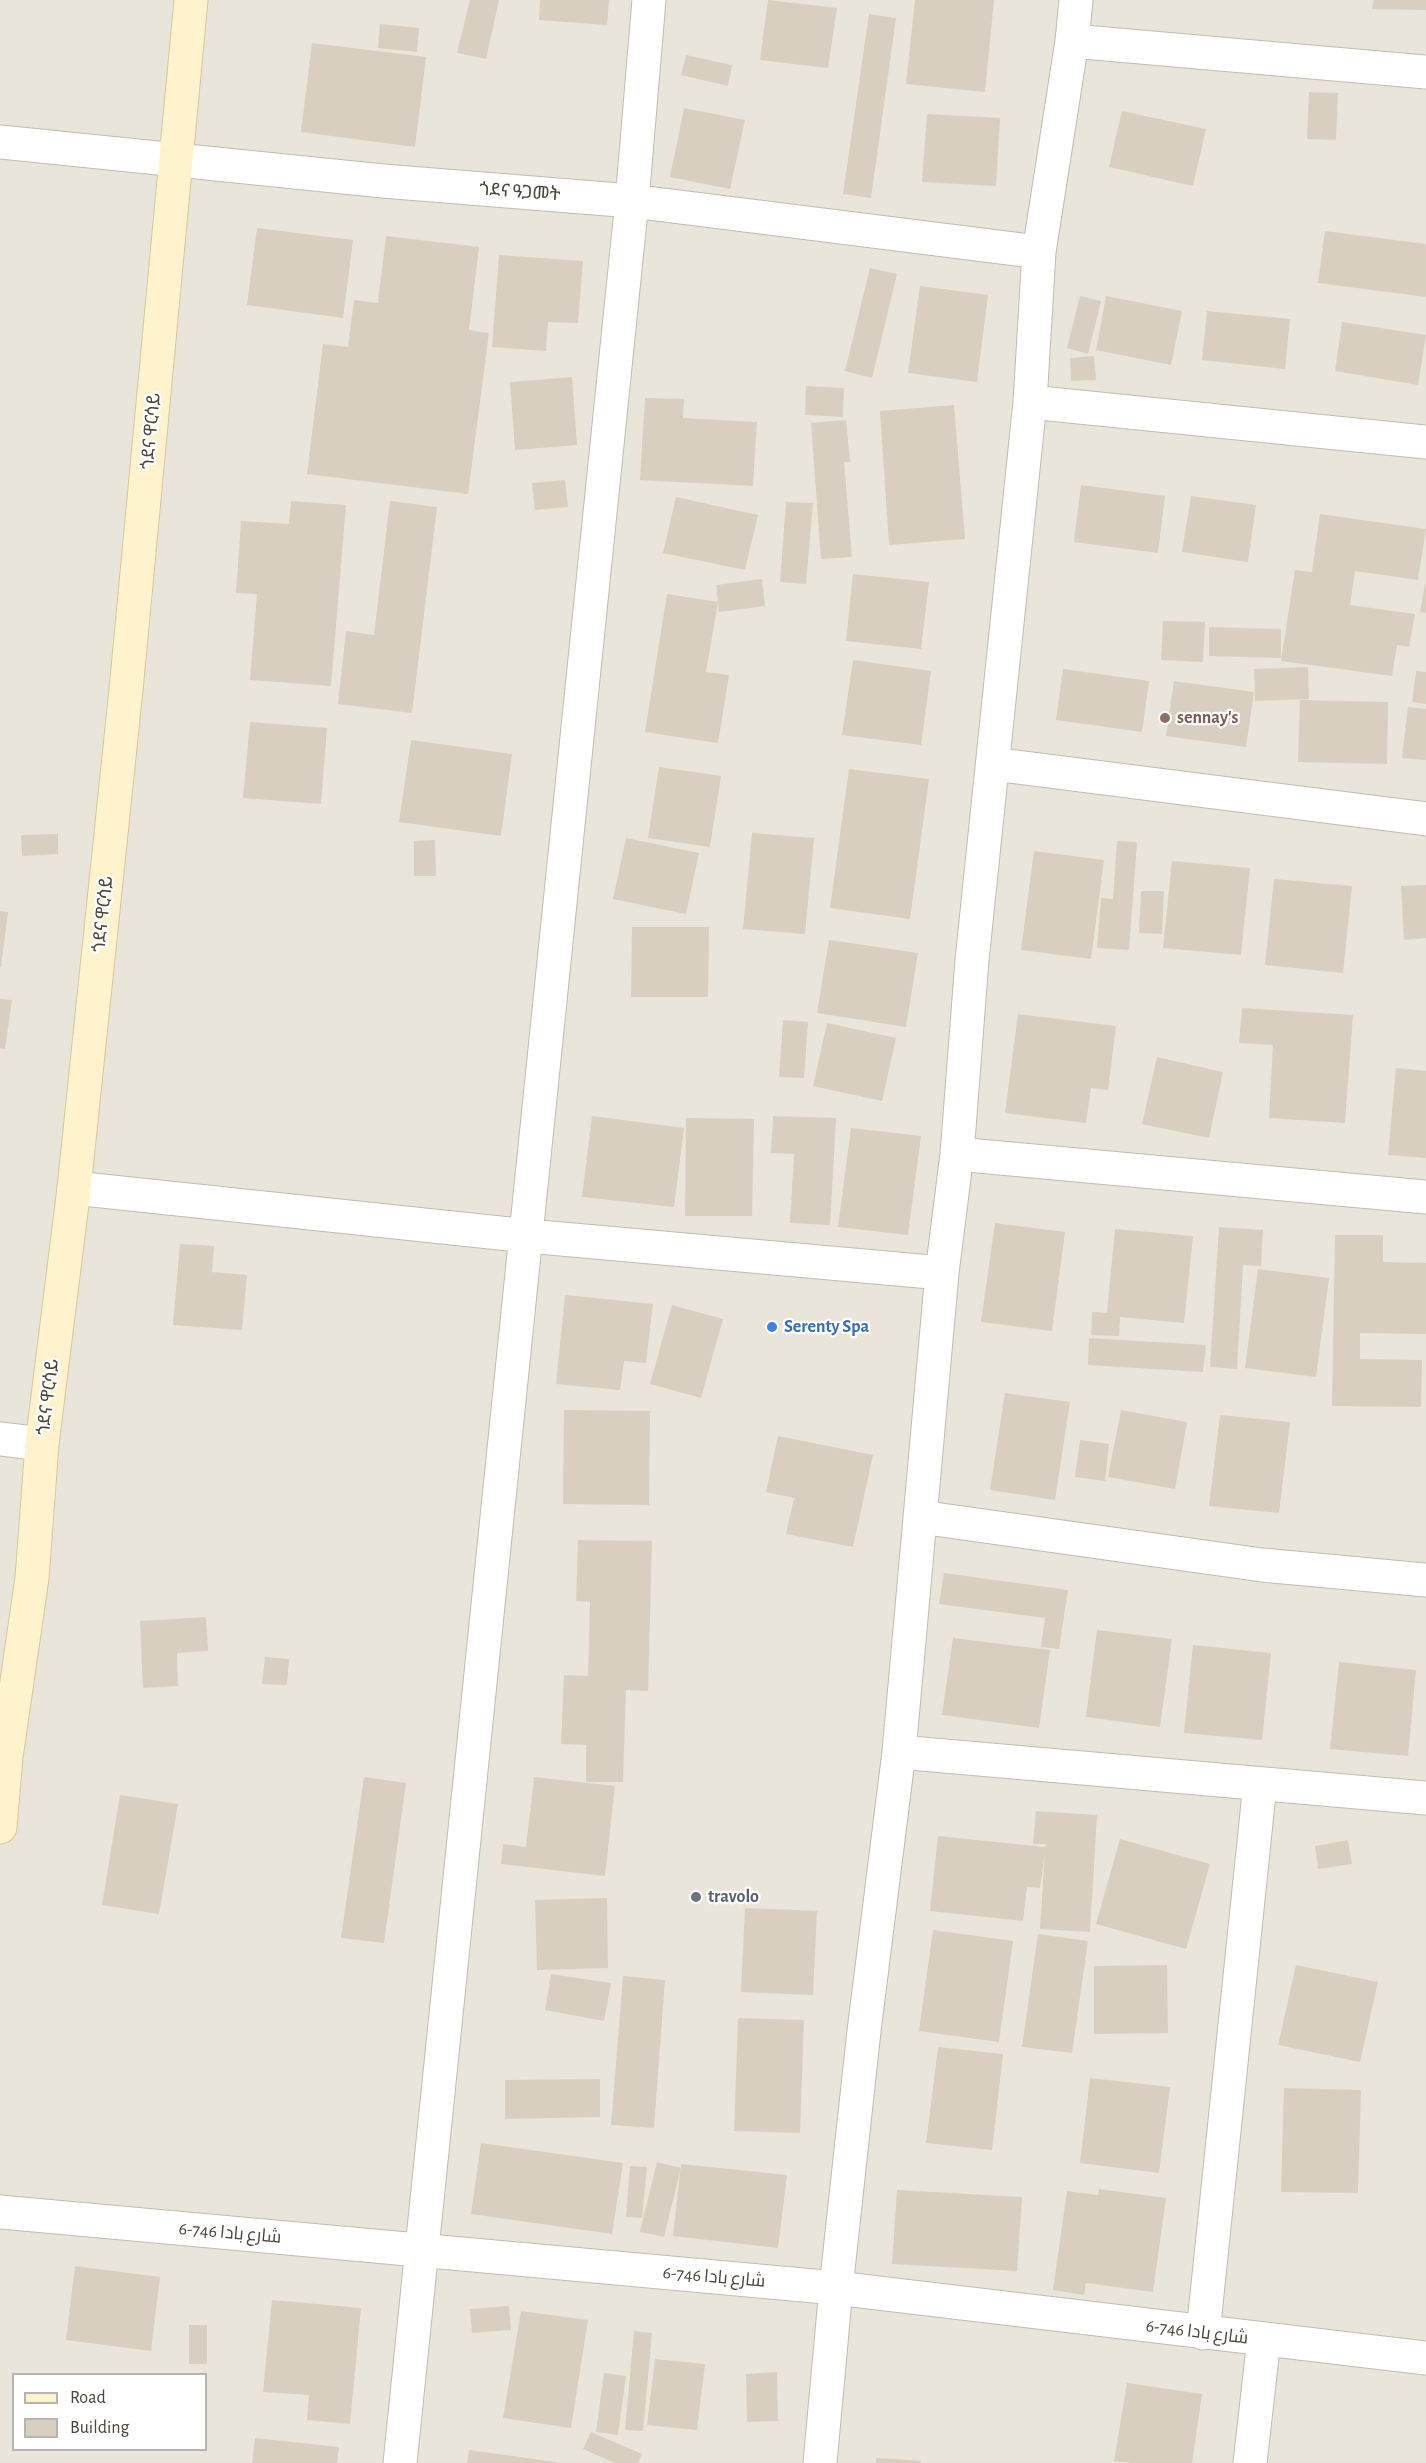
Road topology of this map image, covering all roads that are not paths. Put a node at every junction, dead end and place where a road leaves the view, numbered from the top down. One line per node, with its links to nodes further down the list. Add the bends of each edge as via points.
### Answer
1 (191, 0): 7 (main road, ጎደና ዋርሳይ)
2 (650, 0): 8 (street)
3 (1076, 0): 4 (street)
4 (1072, 41): 5 (street); 9 (street)
5 (1426, 72)
6 (0, 142): 7 (street, ጎደና ዓጋመት)
7 (176, 161): 8 (street, ጎደና ዓጋመት); 15 (main road, ጎደና ዋርሳይ, via 128,678)
8 (632, 201): 9 (street, ጎደና ዓጋመት); 17 (street)
9 (1039, 252): 10 (street)
10 (1030, 402): 11 (street); 12 (street)
11 (1426, 442)
12 (993, 764): 13 (street); 14 (street)
13 (1426, 819)
14 (957, 1155): 16 (street); 18 (street)
15 (74, 1188): 17 (street); 20 (main road, ጎደና ዋርሳይ)
16 (1426, 1197)
17 (528, 1236): 18 (street); 29 (street)
18 (942, 1273): 21 (street)
19 (0, 1439): 20 (street)
20 (42, 1444): 24 (main road, ጎደና ዋርሳይ, via 32,1578)
21 (920, 1518): 22 (street, via 1262,1565); 23 (street)
22 (1426, 1580)
23 (899, 1752): 25 (street); 30 (street)
24 (3, 1756): 27 (main road, ጎደና ዋርሳይ)
25 (1260, 1784): 26 (street); 31 (street)
26 (1426, 1798)
27 (0, 1827)
28 (0, 2212): 29 (street, شارع بادا 746-6)
29 (421, 2251): 30 (street, شارع بادا 746-6); 34 (street)
30 (836, 2288): 31 (street, شارع بادا 746-6); 35 (street)
31 (1203, 2333): 32 (street, شارع بادا 746-6)
32 (1264, 2339): 33 (street, شارع بادا 746-6); 36 (street)
33 (1426, 2358)
34 (400, 2463)
35 (820, 2463)
36 (1250, 2463)

